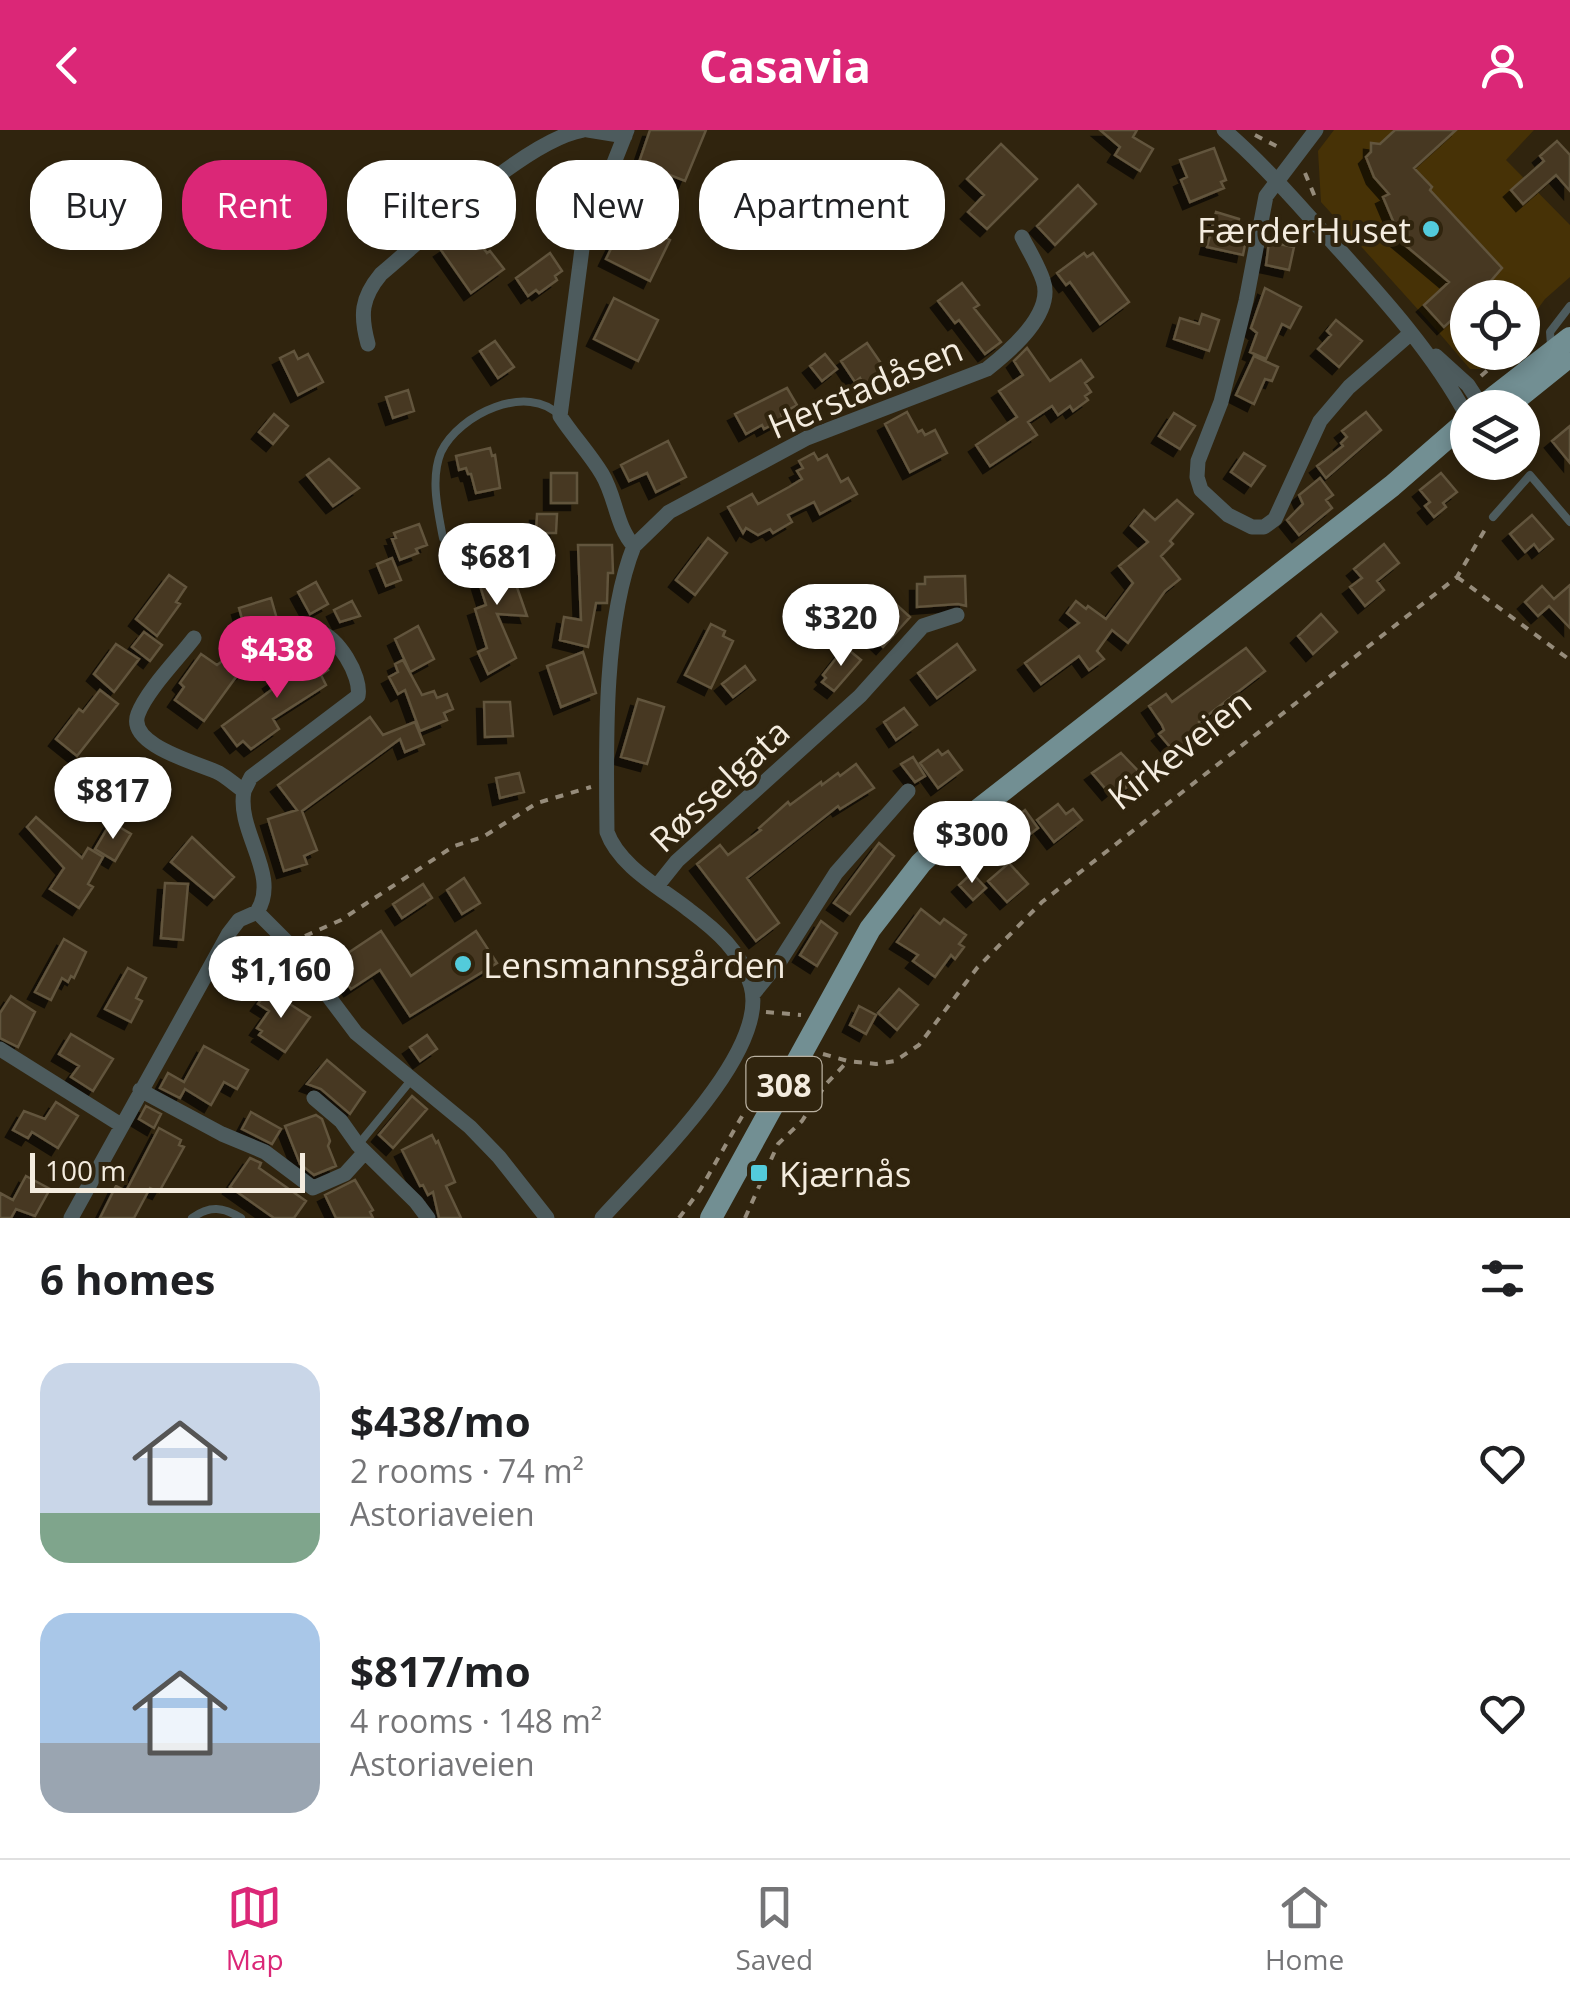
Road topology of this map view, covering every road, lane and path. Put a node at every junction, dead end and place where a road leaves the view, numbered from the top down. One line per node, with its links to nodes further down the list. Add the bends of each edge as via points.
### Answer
1 (586, 130): 5 (street); 11 (street, via 525,156 381,274 361,310)
2 (1224, 130): 7 (street)
3 (1316, 130): 7 (street)
4 (1244, 131): 6 (path)
5 (626, 133): 17 (street, via 583,241)
6 (1286, 152)
7 (1278, 180): 10 (street); 10 (street, via 1266,196 1221,402 1198,461 1201,490 1252,527 1275,519 1320,420)
8 (1022, 237): 24 (street, Herstadåsen, via 1046,301 987,369 808,438 669,512)
9 (1570, 306): 12 (lane, via 1550,332)
10 (1411, 333): 15 (street)
11 (368, 344)
12 (1564, 348): 16 (main road, 308)
13 (1488, 370): 14 (path)
14 (1484, 374)
15 (1470, 390)
16 (1509, 390)
17 (560, 416): 23 (lane, via 544,404 511,403 473,418 452,436 436,471); 24 (street, via 601,472)
18 (1450, 437): 20 (main road, 308)
19 (1450, 448): 20 (main road, 308)
20 (1392, 486): 38 (main road, 308, via 941,843 870,928)
21 (1492, 517): 22 (lane, via 1530,475); 25 (path, Kirkeveien)
22 (1570, 522)
23 (443, 538)
24 (634, 546): 30 (street, Røsselgata, via 622,577)
25 (1457, 577): 29 (path); 40 (path, Kirkeveien, via 1042,902 976,968 919,1045 895,1061)
26 (957, 615): 33 (street, Røsselgata, via 923,626 860,696 676,862)
27 (300, 637): 31 (street, via 316,631 330,638 357,676 358,696 251,777)
28 (194, 638): 31 (street, via 139,710 136,726 159,748)
29 (1570, 660)
30 (606, 783): 33 (street, Røsselgata, via 611,843); 35 (path, via 537,802)
31 (244, 791): 34 (street, via 243,817 266,887)
32 (908, 791): 36 (street, via 836,873)
33 (658, 886): 36 (street, Røsselgata, via 732,948)
34 (257, 912): 35 (street); 42 (street, via 229,933)
35 (289, 944): 41 (street, via 356,1032)
36 (752, 1003): 37 (path); 52 (street, via 738,1053 712,1093)
37 (801, 1015)
38 (806, 1042): 40 (path, Kirkeveien); 46 (main road, 308)
39 (0, 1049): 44 (street)
40 (848, 1061): 55 (path, via 778,1144)
41 (412, 1079): 45 (lane); 51 (street, via 470,1127)
42 (140, 1090): 44 (street); 45 (street, via 265,1152 312,1188 345,1174)
43 (314, 1098): 45 (street)
44 (121, 1124): 47 (street)
45 (362, 1149): 50 (street)
46 (723, 1194): 53 (main road, 308); 54 (main road, 308)
47 (71, 1218)
48 (192, 1218): 49 (lane, via 224,1208)
49 (241, 1218)
50 (428, 1218)
51 (546, 1218)
52 (602, 1218)
53 (698, 1218)
54 (712, 1218)
55 (745, 1218)

